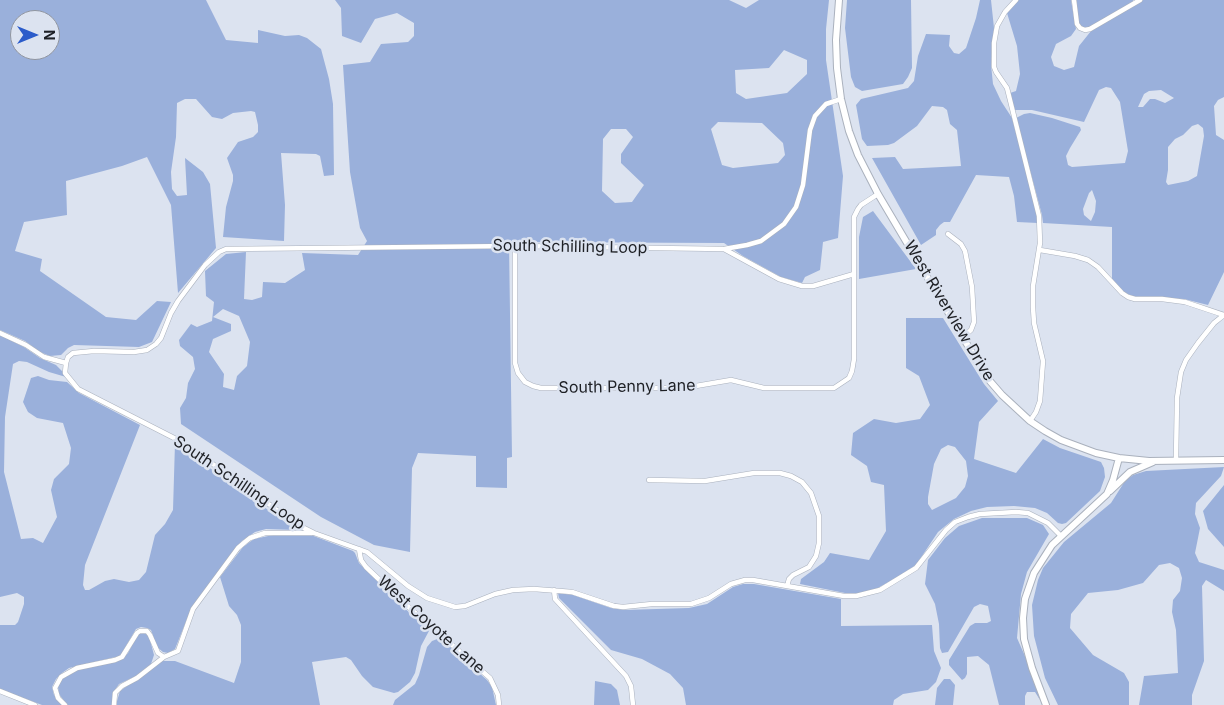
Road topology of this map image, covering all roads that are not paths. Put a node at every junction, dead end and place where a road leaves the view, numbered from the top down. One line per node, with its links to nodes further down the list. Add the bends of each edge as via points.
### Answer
1 (839, 0): 5 (street, West Riverview Drive, via 836,40)
2 (1016, 0): 10 (street, via 997,26 994,67 1007,88 1037,204)
3 (1074, 0): 4 (street, via 1077,24 1085,30)
4 (1140, 0)
5 (841, 99): 6 (street, West Riverview Drive, via 858,155); 9 (street, South Schilling Loop, via 826,104 815,116 810,130 801,197 790,217 762,241)
6 (878, 194): 11 (street, South Penny Lane, via 861,205 854,217); 14 (street, West Riverview Drive)
7 (948, 234): 14 (street, via 965,251 972,287 974,322)
8 (515, 246): 9 (street, South Schilling Loop); 11 (street, South Penny Lane, via 515,363 526,382 541,388 684,388 731,380 764,388 834,388 852,371); 15 (street, South Schilling Loop, via 226,249 205,266 178,301 161,338 152,347 134,352 73,353)
9 (724, 249): 11 (street, via 779,279 802,286)
10 (1040, 250): 12 (street, via 1088,260 1128,297 1185,302); 16 (street, via 1032,307 1043,361 1042,388 1036,412)
11 (854, 274)
12 (1224, 315): 18 (street, via 1198,343 1181,372 1176,398)
13 (0, 332): 15 (street, via 44,357)
14 (963, 337): 16 (street, West Riverview Drive, via 989,380)
15 (66, 363): 23 (street, South Schilling Loop, via 65,373 78,389 176,439 284,516)
16 (1030, 421): 17 (street, West Riverview Drive, via 1060,440)
17 (1119, 458): 20 (street, West Riverview Drive); 22 (street, via 1111,487)
18 (1176, 460): 19 (street); 20 (street)
19 (1224, 460)
20 (1157, 461): 22 (street, via 1130,472)
21 (649, 480): 26 (street, via 706,481 754,473 780,473 802,482 811,493 817,510 820,543 810,567 793,575)
22 (1100, 501): 24 (street)
23 (314, 533): 25 (street, South Schilling Loop); 28 (street, via 265,534 245,542 194,609 178,651)
24 (1061, 536): 26 (street, South Schilling Loop, via 1048,523 1028,513 980,514 955,522 916,568 875,592 844,596); 35 (street, via 1034,573 1025,599 1023,618 1026,646)
25 (359, 549): 27 (street, South Schilling Loop, via 427,598 455,607 513,590); 33 (street, West Coyote Lane, via 366,567 490,678)
26 (787, 586): 27 (street, South Schilling Loop, via 745,580 690,604 623,607)
27 (554, 590): 34 (street, via 555,599 626,676 631,686)
28 (164, 657): 31 (street, via 155,648 147,631 140,631 122,657 78,668 61,676 55,688); 32 (street, via 117,690)
29 (0, 691): 30 (street)
30 (36, 705)
31 (65, 705)
32 (114, 705)
33 (499, 705)
34 (633, 705)
35 (1046, 705)

